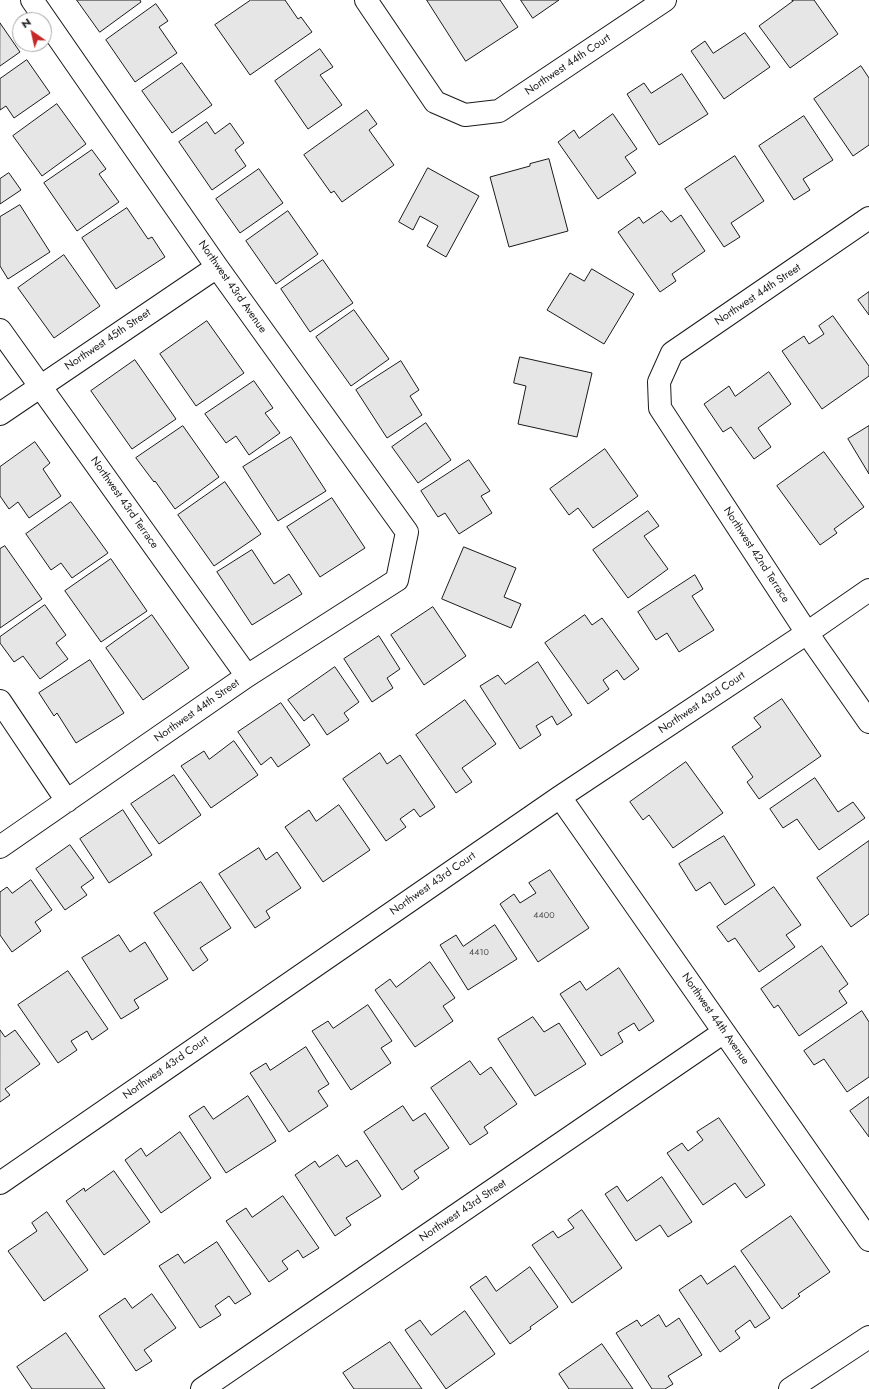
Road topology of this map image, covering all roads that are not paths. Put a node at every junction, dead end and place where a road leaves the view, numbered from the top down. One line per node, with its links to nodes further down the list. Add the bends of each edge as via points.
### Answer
1 (32, 0): 5 (street, Northwest 43rd Avenue)
2 (366, 0): 3 (street, Northwest 44th Court, via 435,102 465,115 499,111)
3 (665, 0)
4 (869, 218): 7 (street, Northwest 44th Street, via 672,353)
5 (217, 266): 8 (street, Northwest 45th Street); 10 (street, Northwest 43rd Avenue, via 407,532)
6 (0, 330): 8 (street, Northwest 43rd Terrace)
7 (659, 382): 12 (street, Northwest 42nd Terrace, via 660,408)
8 (41, 386): 9 (street, Northwest 45th Street); 13 (street, Northwest 43rd Terrace)
9 (0, 414)
10 (397, 580): 13 (street, Northwest 44th Street)
11 (869, 590): 12 (street, Northwest 43rd Court)
12 (807, 633): 15 (street, Northwest 42nd Terrace); 16 (street, Northwest 43rd Court)
13 (247, 676): 17 (street, Northwest 44th Street)
14 (0, 701): 17 (street)
15 (869, 722)
16 (560, 797): 19 (street, Northwest 44th Avenue); 20 (street, Northwest 43rd Court)
17 (67, 801): 18 (street, Northwest 44th Street)
18 (0, 847)
19 (724, 1032): 21 (street, Northwest 44th Avenue); 23 (street, Northwest 43rd Street)
20 (0, 1183)
21 (869, 1240)
22 (869, 1337): 24 (street)
23 (202, 1389)
24 (790, 1389)

